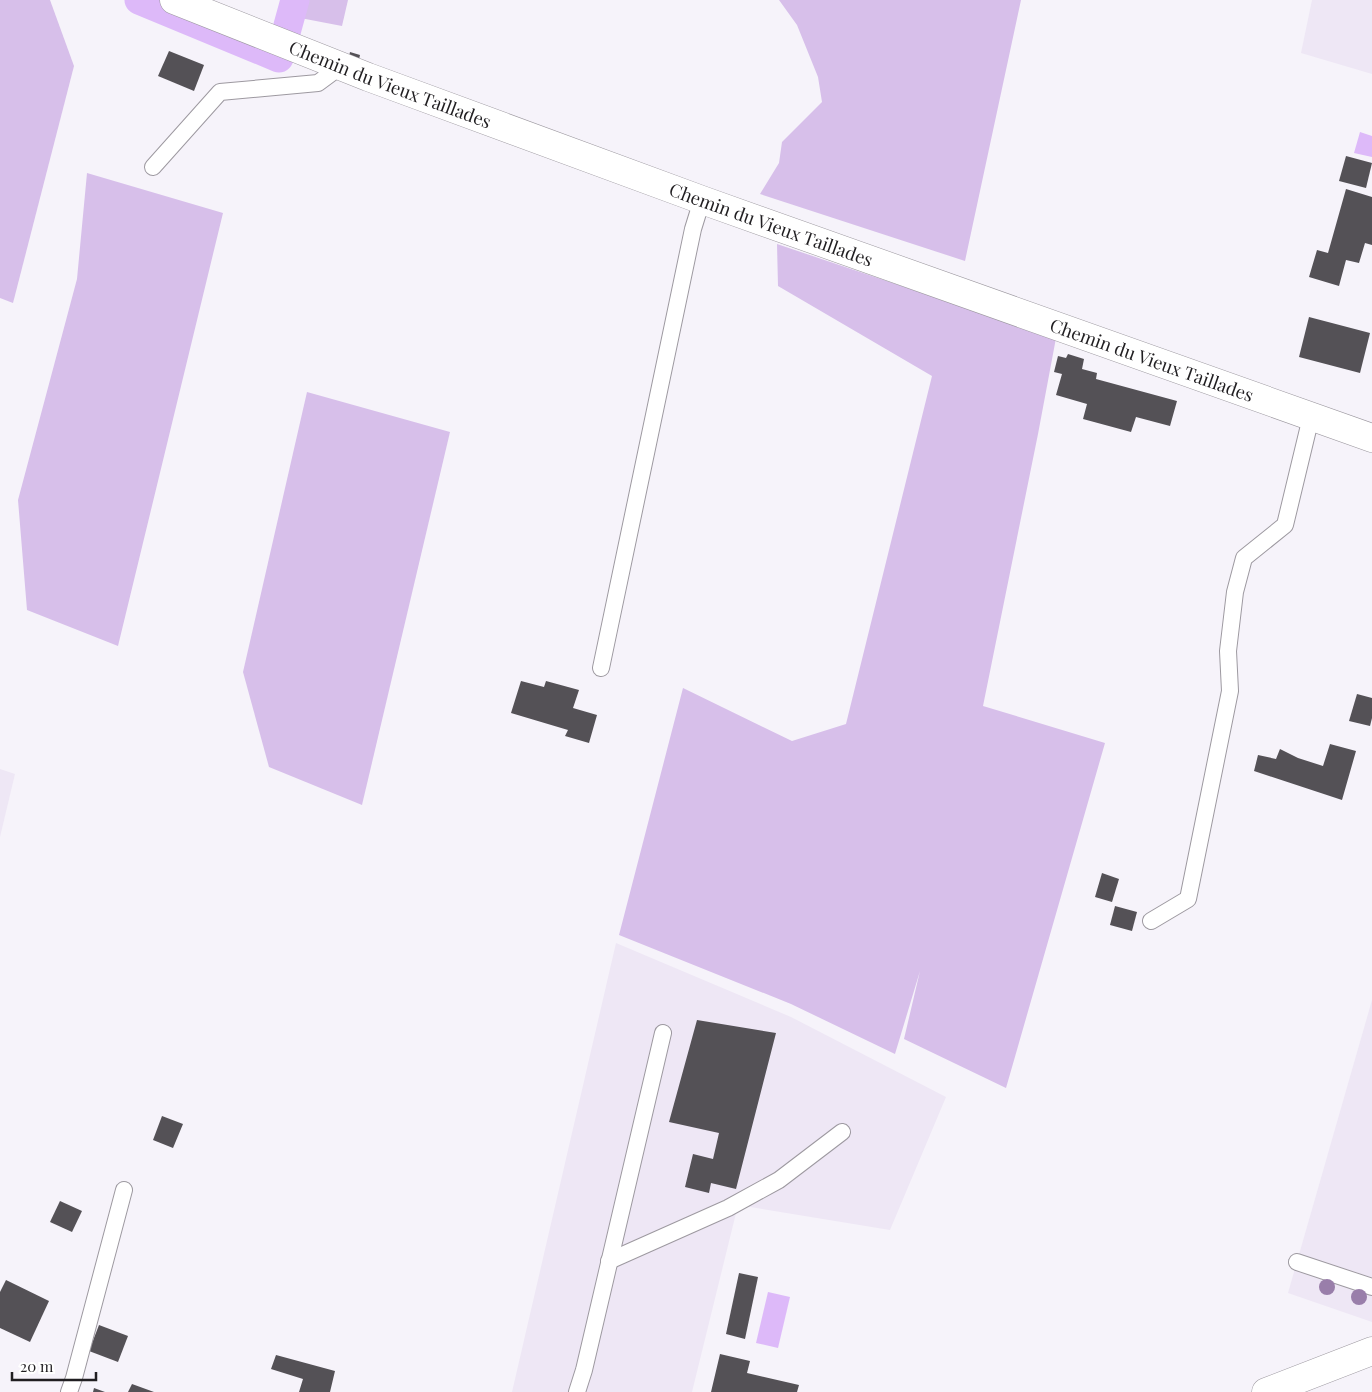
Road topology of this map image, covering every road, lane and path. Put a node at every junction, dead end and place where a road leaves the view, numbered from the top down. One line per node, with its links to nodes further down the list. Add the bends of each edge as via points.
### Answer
1 (181, 1): 2 (street, Chemin du Vieux Taillades)
2 (341, 66): 3 (lane, via 318,83 220,92); 4 (street, Chemin du Vieux Taillades)
3 (153, 167)
4 (702, 200): 5 (street, Chemin du Vieux Taillades); 7 (lane, via 693,229)
5 (1312, 416): 6 (street, Chemin du Vieux Taillades); 8 (lane, via 1285,525 1244,558 1235,592 1228,651 1230,691 1188,899)
6 (1372, 438)
7 (601, 668)
8 (1151, 921)
9 (663, 1033): 12 (lane)
10 (842, 1132): 12 (lane, via 779,1180 728,1208)
11 (124, 1190): 16 (lane)
12 (609, 1261): 17 (lane)
13 (1297, 1262): 14 (lane)
14 (1372, 1286)
15 (1372, 1351): 18 (street)
16 (68, 1392)
17 (577, 1392)
18 (1266, 1392)

